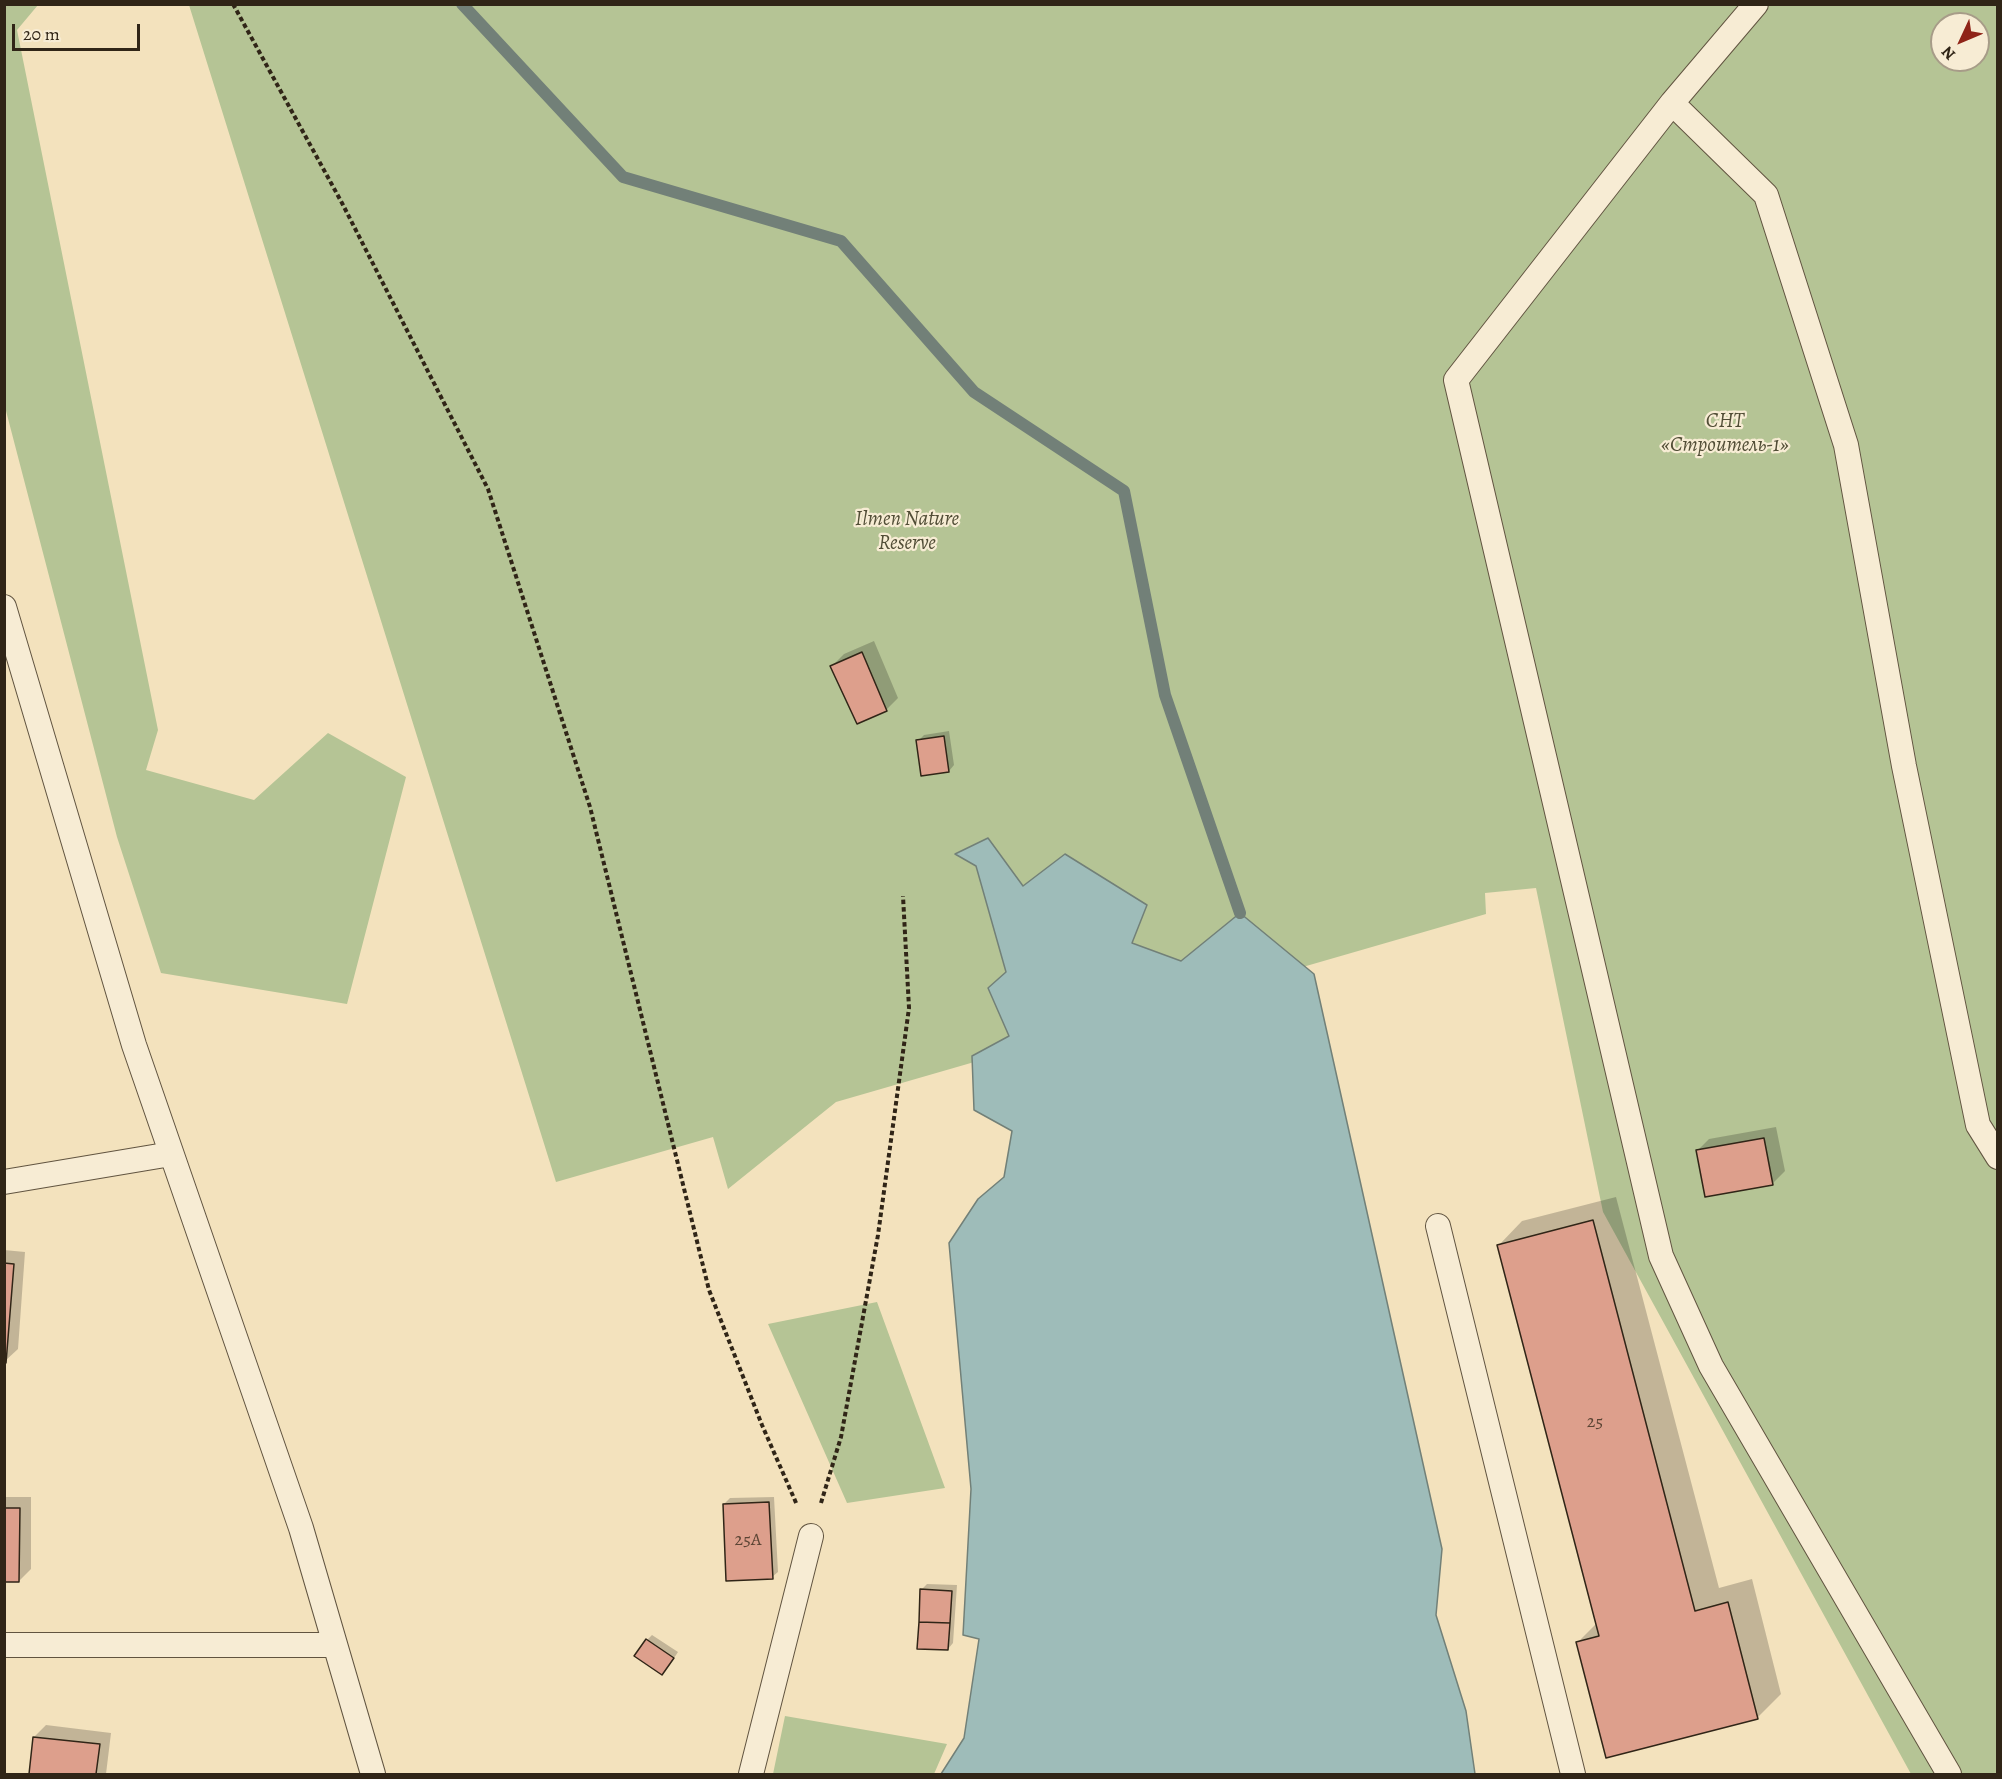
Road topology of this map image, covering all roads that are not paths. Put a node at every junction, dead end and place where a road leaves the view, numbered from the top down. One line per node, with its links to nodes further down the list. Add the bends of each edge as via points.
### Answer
1 (1756, 4): 2 (lane)
2 (1672, 103): 5 (lane, via 1766,195 1846,445 1904,766 1978,1125); 14 (lane, via 1456,380 1661,1256 1711,1366)
3 (4, 607): 4 (lane, via 134,1045)
4 (171, 1154): 6 (lane); 10 (lane, via 301,1528)
5 (1998, 1157)
6 (4, 1182)
7 (1438, 1226): 13 (lane)
8 (811, 1536): 12 (lane)
9 (4, 1645): 10 (lane)
10 (335, 1645): 11 (lane)
11 (373, 1774)
12 (751, 1774)
13 (1573, 1774)
14 (1949, 1774)

